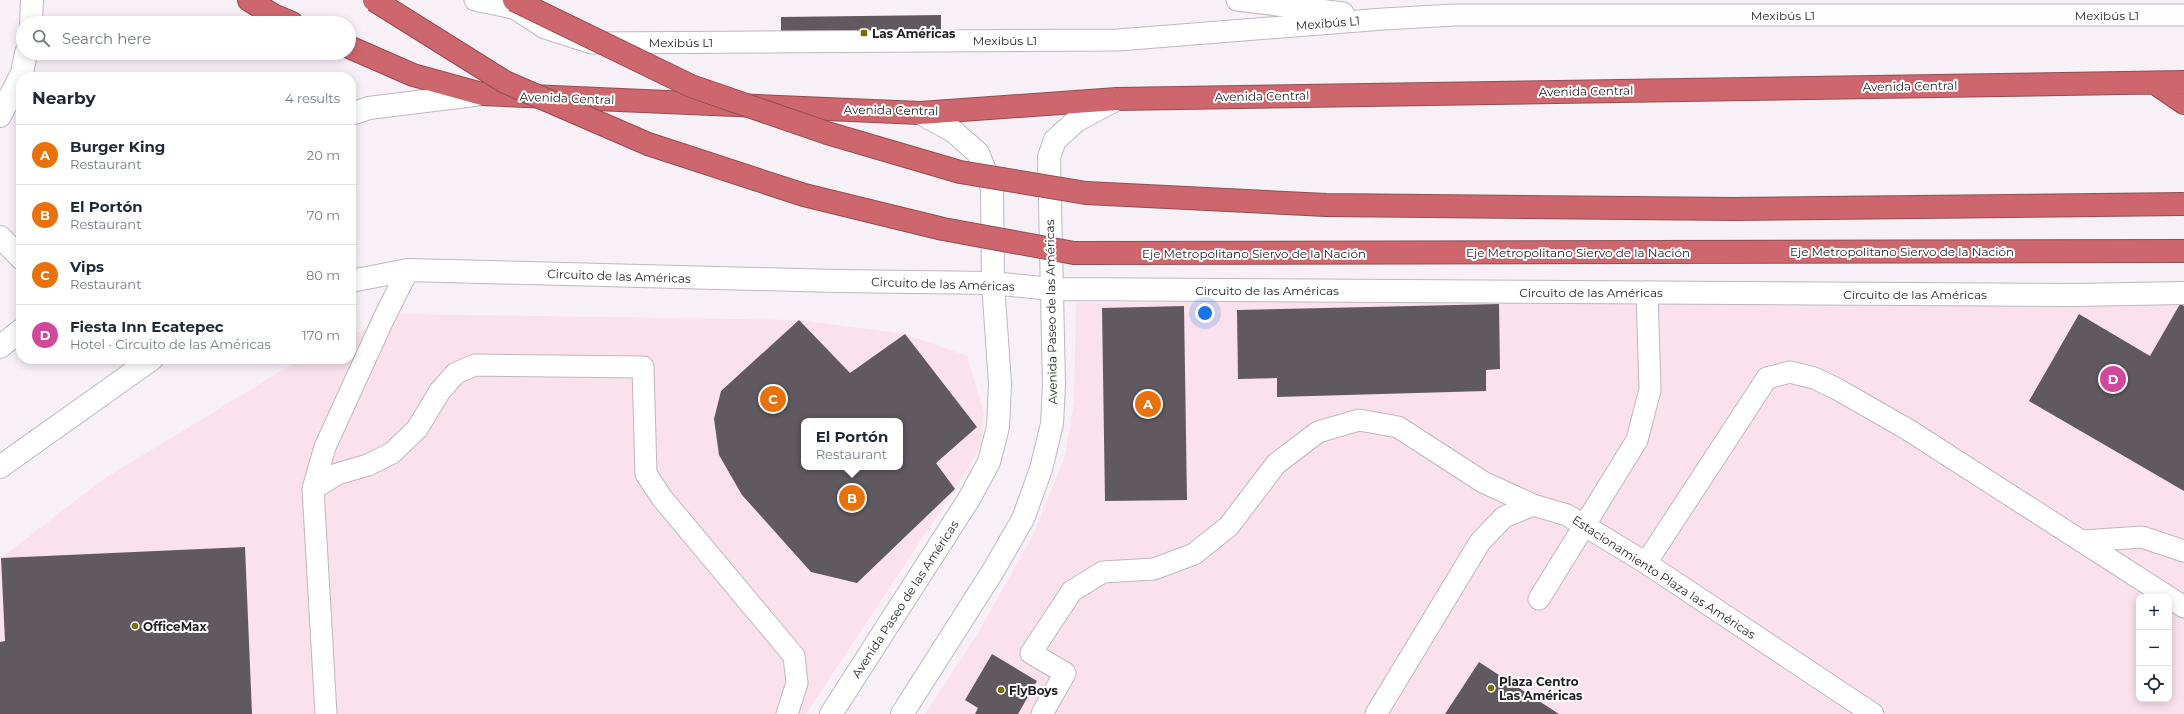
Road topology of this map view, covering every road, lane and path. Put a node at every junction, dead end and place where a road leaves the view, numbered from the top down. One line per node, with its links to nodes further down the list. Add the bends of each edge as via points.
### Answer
1 (32, 0): 8 (main road)
2 (249, 0): 9 (highway)
3 (374, 0): 25 (highway, Eje Metropolitano Siervo de la Nación, bridge, via 505,82 648,144 804,195 943,229 1074,253)
4 (475, 0): 6 (lane, Mexibús L1)
5 (1238, 0): 10 (lane, Mexibús L1)
6 (519, 3): 10 (lane, Mexibús L1, via 545,28 592,43 1118,40); 23 (highway, bridge, via 691,86 827,133 960,172 1086,193 1334,206 1735,209)
7 (2184, 15): 10 (lane, Mexibús L1, via 1455,15)
8 (31, 16)
9 (275, 16)
10 (1383, 18)
11 (356, 50): 17 (highway, Avenida Central, via 413,75)
12 (25, 60): 13 (main road)
13 (22, 72)
14 (2155, 82): 15 (highway, Avenida Central); 18 (highway, Avenida Central); 19 (highway)
15 (2184, 82)
16 (16, 85): 22 (main road)
17 (482, 94): 20 (main road, via 369,108); 21 (highway, Avenida Central)
18 (1117, 99): 21 (highway, Avenida Central); 30 (main road, Avenida Paseo de las Américas, via 1076,121 1055,140 1049,157)
19 (2184, 103)
20 (356, 112)
21 (920, 113): 29 (main road, Avenida Paseo de las Américas, via 953,131 978,153 992,188)
22 (0, 116)
23 (2184, 204)
24 (0, 237): 26 (main road)
25 (2184, 251)
26 (16, 253)
27 (408, 270): 28 (main road, Circuito de las Américas); 29 (main road, Circuito de las Américas); 37 (lane, via 325,447)
28 (356, 280)
29 (993, 283): 30 (main road, Circuito de las Américas); 45 (main road, Avenida Paseo de las Américas, via 1000,384 998,427 989,462 969,499)
30 (1051, 290): 31 (main road, Circuito de las Américas); 48 (main road, Avenida Paseo de las Américas, via 1054,385 1052,424 1041,469 1023,518)
31 (1647, 292): 32 (main road, Circuito de las Américas, via 2076,295); 39 (lane, via 1650,390 1637,440)
32 (2184, 293)
33 (16, 334): 34 (main road)
34 (0, 348)
35 (145, 364): 36 (main road)
36 (0, 467)
37 (313, 489): 46 (lane); 47 (lane, via 337,474 368,466 392,453 416,429 440,391 456,373 475,365 643,367 646,474 662,498 794,656 797,683)
38 (1533, 506): 39 (lane, Estacionamiento Plaza las Américas, via 1567,515); 49 (lane, Estacionamiento Plaza las Américas, via 1483,482 1398,427 1359,420 1318,432 1276,464 1229,526 1194,554 1154,569 1103,572 1072,591 1031,653 1065,673); 50 (lane, via 1504,516 1480,542)
39 (1583, 525): 42 (lane, Estacionamiento Plaza las Américas); 43 (lane)
40 (2083, 541): 41 (lane, via 2142,537); 42 (lane, via 1907,429 1814,378 1790,372 1767,378); 44 (lane)
41 (2184, 551)
42 (1646, 563): 51 (lane, Estacionamiento Plaza las Américas)
43 (1539, 599)
44 (2184, 606)
45 (833, 713)
46 (326, 714)
47 (787, 714)
48 (902, 714)
49 (1042, 714)
50 (1376, 714)
51 (1873, 714)

